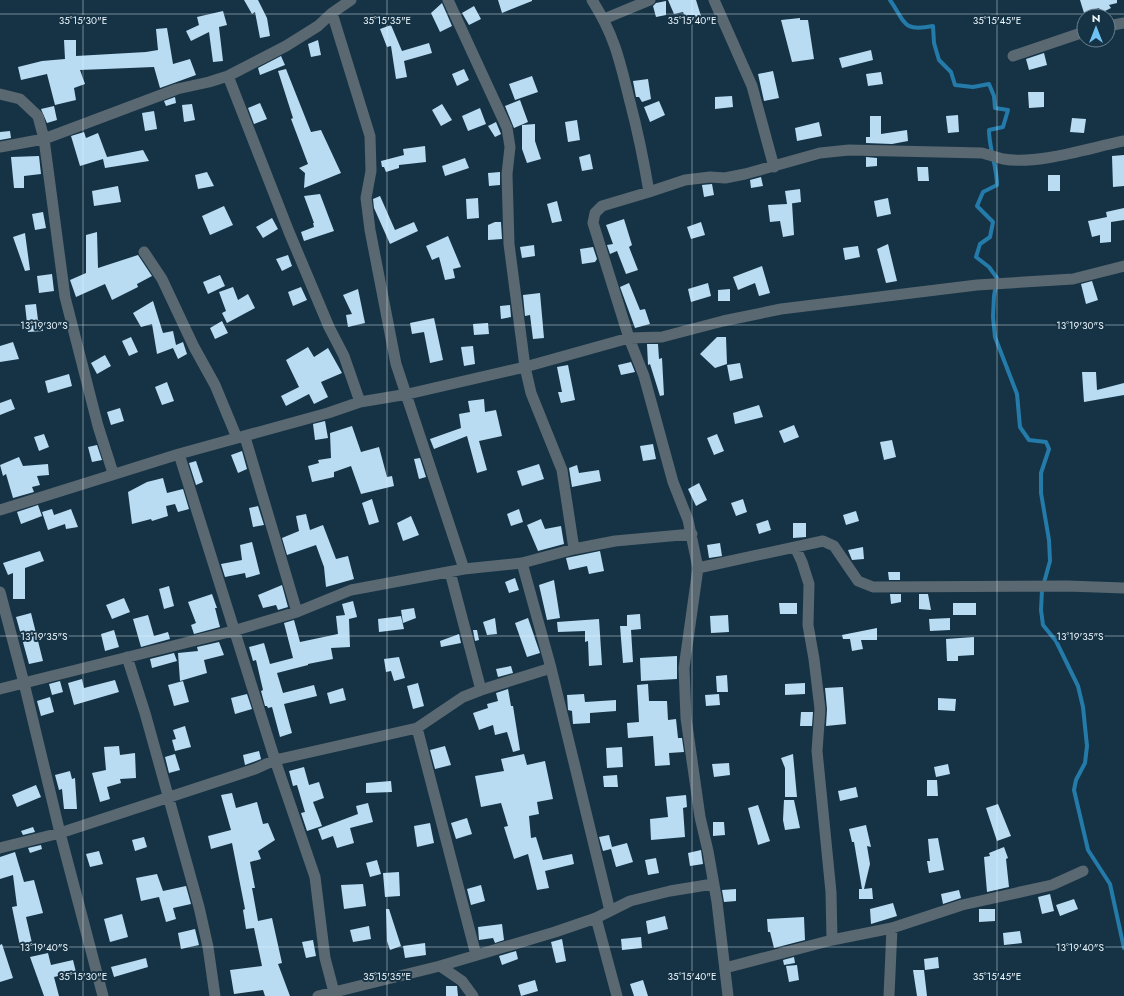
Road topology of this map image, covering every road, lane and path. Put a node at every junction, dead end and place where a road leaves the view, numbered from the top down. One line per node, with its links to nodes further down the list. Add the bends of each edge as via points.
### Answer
1 (351, 0): 6 (street)
2 (448, 0): 20 (street, via 507,128 510,147 507,174 509,244)
3 (592, 0): 7 (street)
4 (650, 0): 7 (street)
5 (714, 0): 15 (street, via 752,86)
6 (332, 13): 10 (street, via 318,26 286,46); 21 (street, via 370,136 371,172 366,198 370,230 396,364)
7 (604, 19): 16 (street, via 624,72 642,147)
8 (1076, 35): 9 (street)
9 (1013, 56)
10 (228, 76): 12 (street, via 177,90); 22 (street, via 289,232 344,356)
11 (0, 94): 12 (street, via 20,99 38,116)
12 (44, 139): 14 (street); 25 (street, via 65,297 90,398)
13 (1124, 140): 15 (street, via 1062,155 1022,160 1003,159 982,153 849,150 820,153)
14 (0, 147)
15 (774, 167): 16 (street, via 725,178 685,180)
16 (649, 192): 19 (street, via 602,206 594,213 593,223)
17 (144, 252): 23 (street, via 162,279)
18 (1124, 266): 19 (street, via 1073,279 977,285 781,309 662,337)
19 (629, 338): 20 (street); 27 (street, via 644,376 664,455)
20 (525, 367): 21 (street); 29 (street, via 531,393 562,470)
21 (408, 394): 22 (street); 32 (street)
22 (360, 402): 23 (street)
23 (241, 438): 24 (street); 36 (street)
24 (179, 454): 25 (street); 37 (street)
25 (113, 473): 26 (street)
26 (0, 510)
27 (692, 534): 29 (street, via 615,541); 31 (street)
28 (795, 547): 31 (street); 34 (street, via 823,541 834,546 858,581 873,587); 53 (street, via 809,584 808,625 820,709 817,751 831,892)
29 (574, 549): 30 (street)
30 (522, 563): 32 (street); 39 (street)
31 (698, 568): 49 (street, via 684,668 686,718 700,817)
32 (464, 569): 33 (street)
33 (450, 572): 36 (street, via 352,590); 42 (street)
34 (1124, 588)
35 (0, 592): 40 (street)
36 (297, 612): 37 (street)
37 (234, 631): 38 (street); 44 (street)
38 (127, 657): 40 (street); 45 (street, via 136,680)
39 (551, 668): 42 (street); 50 (street)
40 (24, 683): 41 (street); 46 (street)
41 (0, 689)
42 (481, 690): 43 (street, via 463,697)
43 (417, 728): 44 (street); 54 (street)
44 (275, 760): 45 (street); 57 (street, via 315,877 325,958)
45 (168, 798): 46 (street); 59 (street, via 200,907)
46 (60, 833): 47 (street); 58 (street)
47 (0, 848)
48 (1083, 871): 52 (street, via 1052,885 962,906)
49 (713, 884): 50 (street, via 630,900); 56 (street)
50 (610, 911): 51 (street)
51 (596, 918): 54 (street); 62 (street)
52 (892, 928): 53 (street); 64 (street)
53 (832, 940): 56 (street)
54 (476, 955): 55 (street)
55 (440, 966): 57 (street); 61 (street, via 462,981)
56 (725, 968): 63 (street)
57 (334, 994): 60 (street)
58 (103, 996)
59 (215, 996)
60 (318, 996)
61 (473, 996)
62 (617, 996)
63 (728, 996)
64 (889, 996)

